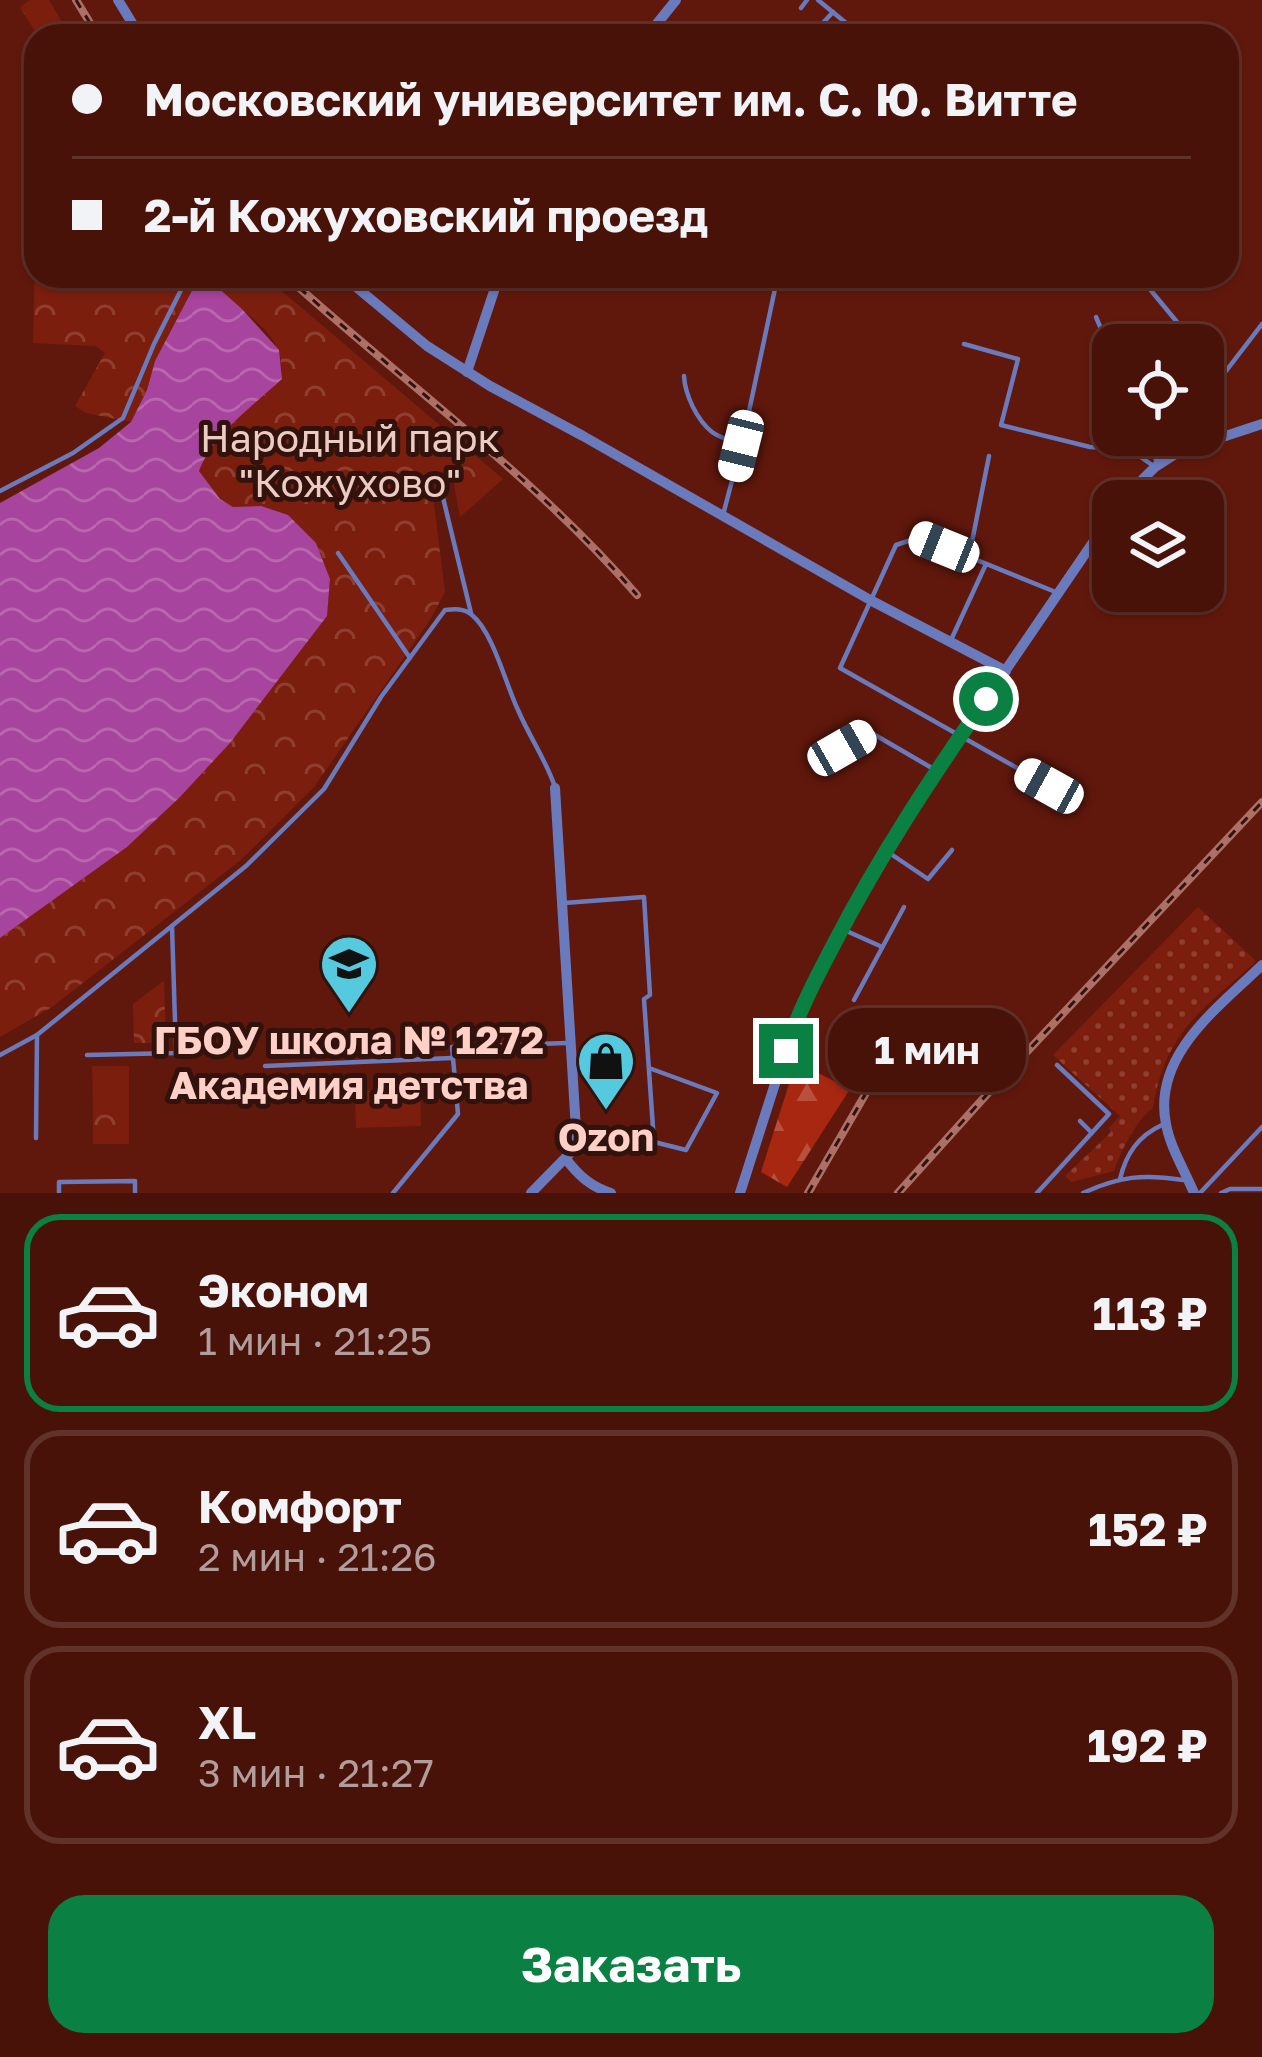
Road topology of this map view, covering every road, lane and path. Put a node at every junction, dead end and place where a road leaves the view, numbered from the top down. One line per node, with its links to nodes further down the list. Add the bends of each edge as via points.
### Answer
1 (808, 0): 3 (lane)
2 (818, 0): 4 (lane)
3 (801, 8)
4 (832, 12): 5 (lane); 6 (lane)
5 (822, 24)
6 (847, 24)
7 (182, 288): 28 (lane, via 123,418)
8 (357, 288): 17 (street)
9 (495, 288): 17 (street)
10 (775, 288): 21 (lane)
11 (1149, 288): 14 (lane)
12 (1096, 317): 13 (lane)
13 (1099, 324)
14 (1179, 324)
15 (1262, 324): 18 (lane)
16 (964, 344): 25 (lane, via 1018,359 1001,425 1129,449)
17 (467, 372): 29 (street)
18 (1224, 373)
19 (684, 376): 21 (lane, via 712,432)
20 (1262, 424): 25 (street)
21 (741, 446): 29 (lane)
22 (989, 456): 32 (lane)
23 (1157, 456): 25 (lane)
24 (1164, 456): 25 (lane)
25 (1160, 463): 27 (street)
26 (438, 477): 36 (lane)
27 (1143, 480)
28 (0, 491)
29 (723, 515): 35 (street)
30 (1092, 543): 34 (street)
31 (338, 553): 38 (lane)
32 (969, 557): 33 (lane); 35 (lane, via 920,537 896,545)
33 (986, 564): 34 (lane); 37 (lane)
34 (1058, 592): 39 (street)
35 (872, 601): 37 (street); 40 (lane, via 840,668)
36 (471, 614): 38 (lane, via 445,610); 44 (lane)
37 (950, 642): 39 (street)
38 (410, 658): 49 (lane, via 324,789)
39 (1006, 670): 40 (street)
40 (962, 735): 42 (street); 43 (lane)
41 (842, 748): 42 (lane, via 871,732)
42 (937, 771): 45 (street)
43 (1049, 786)
44 (555, 788): 47 (street)
45 (885, 850): 46 (lane, via 928,879); 50 (street)
46 (952, 850)
47 (563, 903): 55 (street); 61 (lane, via 644,897)
48 (904, 907): 51 (lane)
49 (172, 926): 54 (lane); 57 (lane, via 176,1053)
50 (842, 929): 51 (lane); 80 (street, via 798,1012)
51 (882, 947): 53 (lane)
52 (1262, 964): 63 (street, via 1176,1057)
53 (854, 1000)
54 (38, 1035): 56 (lane); 66 (lane)
55 (572, 1042): 58 (lane, via 452,1047); 70 (street)
56 (0, 1055)
57 (87, 1055)
58 (453, 1058): 60 (lane); 77 (lane, via 458,1114)
59 (1057, 1064): 65 (lane, via 1108,1114)
60 (266, 1066)
61 (649, 1068): 67 (lane); 67 (lane, via 717,1093 686,1150)
62 (1079, 1121): 65 (lane)
63 (1166, 1123): 72 (lane, via 1138,1140); 73 (street)
64 (1262, 1127): 73 (lane)
65 (1092, 1133): 81 (lane)
66 (36, 1138)
67 (654, 1142): 68 (lane)
68 (634, 1143)
69 (605, 1145): 70 (lane)
70 (577, 1146): 71 (street)
71 (566, 1159): 78 (street); 79 (street)
72 (1120, 1179): 73 (lane, via 1160,1176); 82 (lane)
73 (1194, 1189)
74 (1262, 1189): 83 (lane)
75 (59, 1193): 76 (lane, via 59,1182 135,1181)
76 (135, 1193)
77 (393, 1193)
78 (531, 1193)
79 (611, 1193)
80 (740, 1193)
81 (1036, 1193)
82 (1083, 1193)
83 (1222, 1193)

